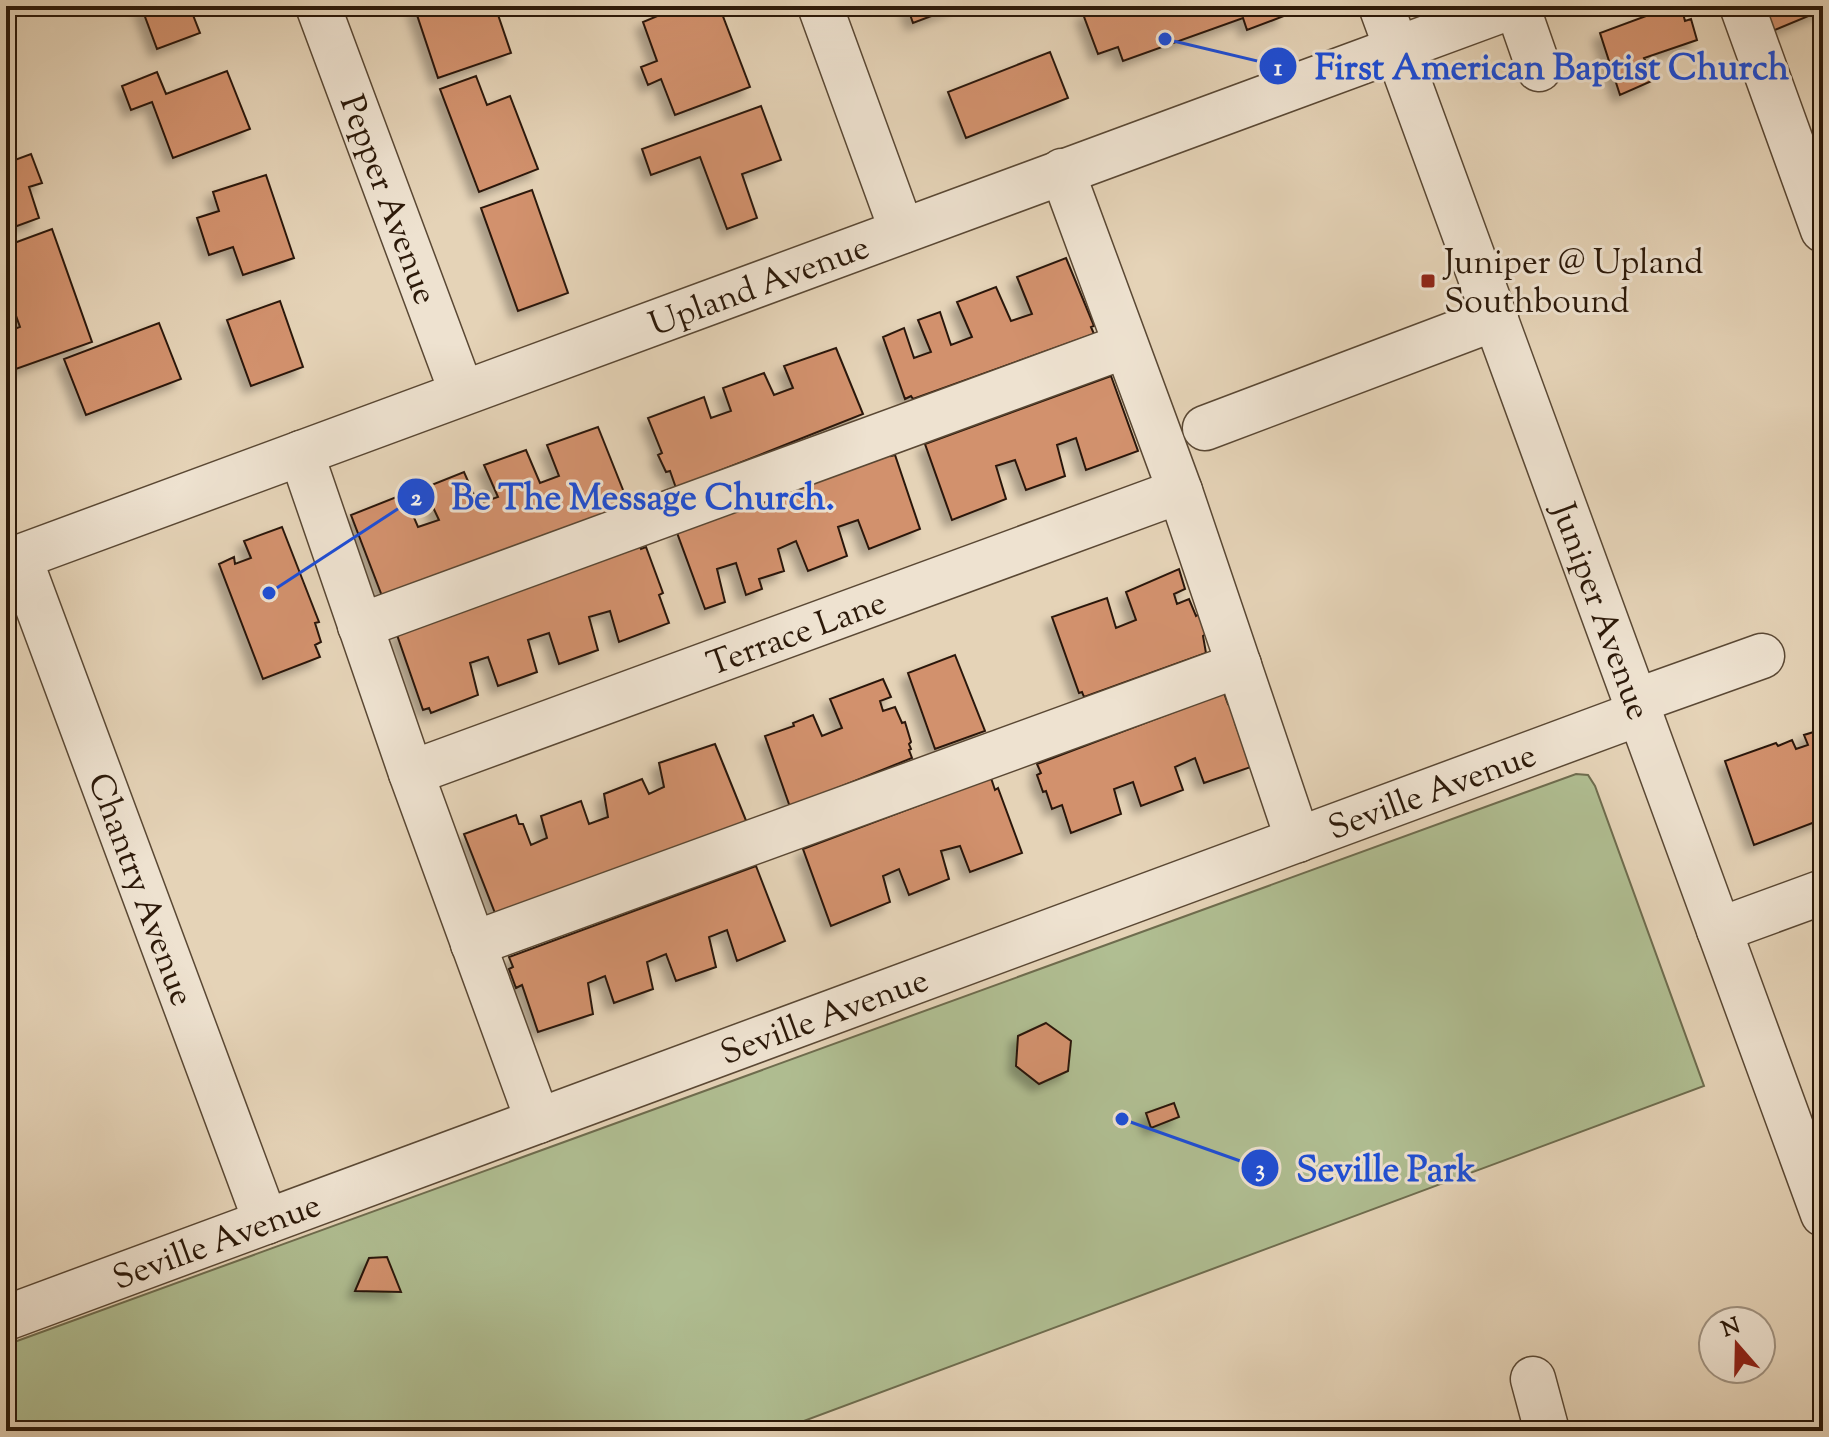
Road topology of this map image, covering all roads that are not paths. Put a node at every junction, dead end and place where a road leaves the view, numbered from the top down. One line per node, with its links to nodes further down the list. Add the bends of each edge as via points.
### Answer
1 (318, 6): 13 (street, Pepper Avenue)
2 (820, 6): 10 (street)
3 (1381, 6): 6 (street, Juniper Avenue)
4 (1515, 6): 6 (street, Upland Avenue); 7 (street)
5 (1742, 6): 9 (street)
6 (1396, 48): 8 (street, Upland Avenue); 11 (street, Juniper Avenue)
7 (1539, 69)
8 (1062, 171): 10 (street, Upland Avenue); 12 (street)
9 (1823, 230)
10 (902, 231): 13 (street, Upland Avenue)
11 (1496, 318): 14 (street); 21 (street, Juniper Avenue)
12 (1125, 346): 16 (street); 18 (street)
13 (462, 393): 15 (street, Upland Avenue)
14 (1205, 428)
15 (301, 453): 17 (street, Upland Avenue); 18 (street)
16 (1180, 491): 20 (street); 22 (street, Terrace Lane)
17 (12, 560): 29 (street, Chantry Avenue)
18 (360, 626): 22 (street)
19 (1762, 656): 21 (street, Seville Avenue)
20 (1239, 665): 23 (street); 26 (street)
21 (1638, 707): 23 (street, Seville Avenue); 25 (street, Juniper Avenue)
22 (411, 773): 26 (street)
23 (1298, 840): 27 (street, Seville Avenue)
24 (1823, 892): 25 (street)
25 (1719, 930): 28 (street, Juniper Avenue)
26 (473, 944): 27 (street)
27 (538, 1121): 29 (street, Seville Avenue)
28 (1823, 1214)
29 (266, 1222): 30 (street, Seville Avenue)
30 (6, 1318)
31 (1533, 1379): 32 (street)
32 (1547, 1431)

